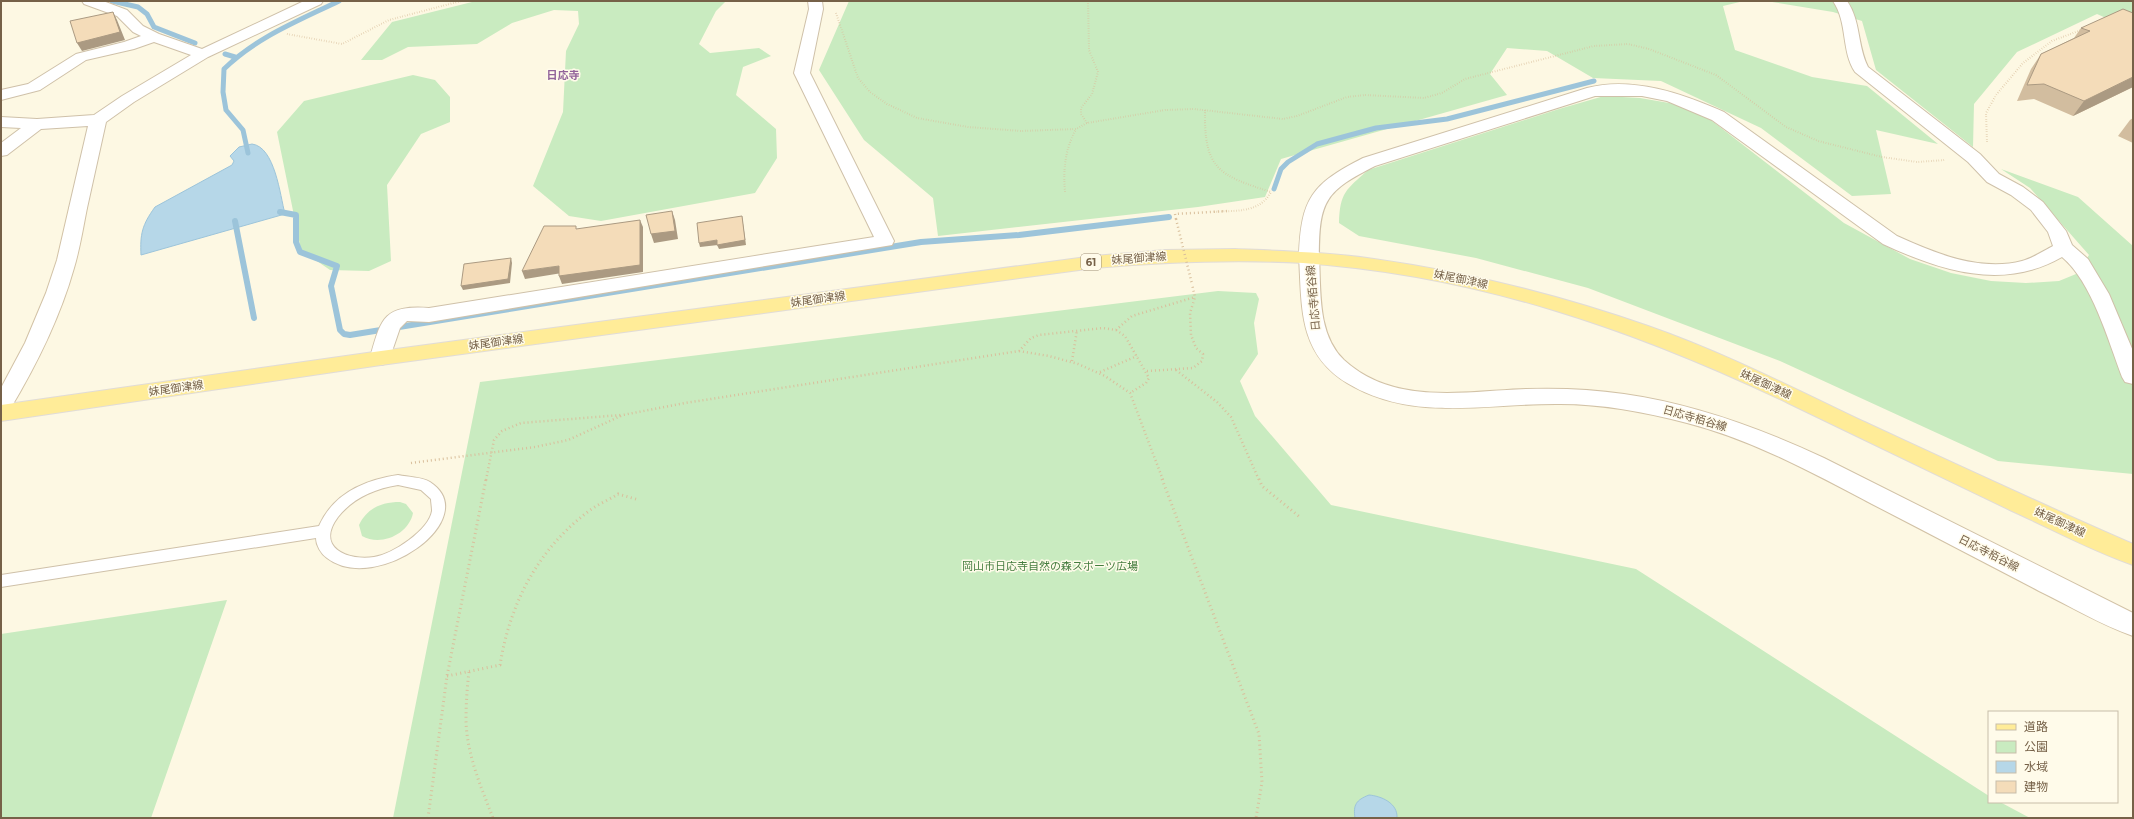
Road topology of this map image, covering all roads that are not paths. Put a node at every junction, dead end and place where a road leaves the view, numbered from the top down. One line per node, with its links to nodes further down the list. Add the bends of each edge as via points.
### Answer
1 (89, 1): 5 (street, via 122,13 138,29)
2 (316, 1): 6 (street)
3 (815, 1): 14 (street, via 816,9 802,73 885,241 429,315 412,313 398,316 389,329)
4 (1840, 1): 12 (street, via 1849,15 1856,62 1861,69 1974,158 1993,178 2037,206 2057,231)
5 (154, 37): 6 (street); 7 (street, via 82,57 34,87)
6 (203, 54): 8 (street)
7 (1, 95)
8 (98, 120): 10 (street); 16 (street, via 62,275 22,372)
9 (1, 122): 10 (street)
10 (36, 124): 11 (street)
11 (1, 152)
12 (2063, 248): 13 (street, 日応寺栢谷線, via 2026,267 1992,270 1949,263 1914,252 1890,240 1718,116 1692,103 1662,94 1640,89 1612,89 1593,91 1384,157 1339,177 1324,191 1312,209); 15 (street, via 2081,263 2099,294)
13 (1309, 256): 14 (main road, 妹尾御津線 / 61, via 1195,255 1108,260); 19 (main road, 妹尾御津線 / 61, via 1363,262 1468,280 1556,303 1644,332 1756,379); 21 (street, 日応寺栢谷線, via 1314,332 1331,360 1368,385 1396,396 1433,401 1526,396 1596,398 1659,407 1720,423 1836,474)
14 (381, 358): 17 (main road, 妹尾御津線 / 61)
15 (2133, 377)
16 (1, 406)
17 (1, 412)
18 (323, 531): 18 (lane, via 329,517 342,503 359,491 378,484 398,480 415,481 429,486 438,496 439,509 435,522 426,535 412,547 375,562 356,564 341,561 329,554 323,543); 20 (lane)
19 (2133, 555)
20 (1, 581)
21 (2133, 625)

